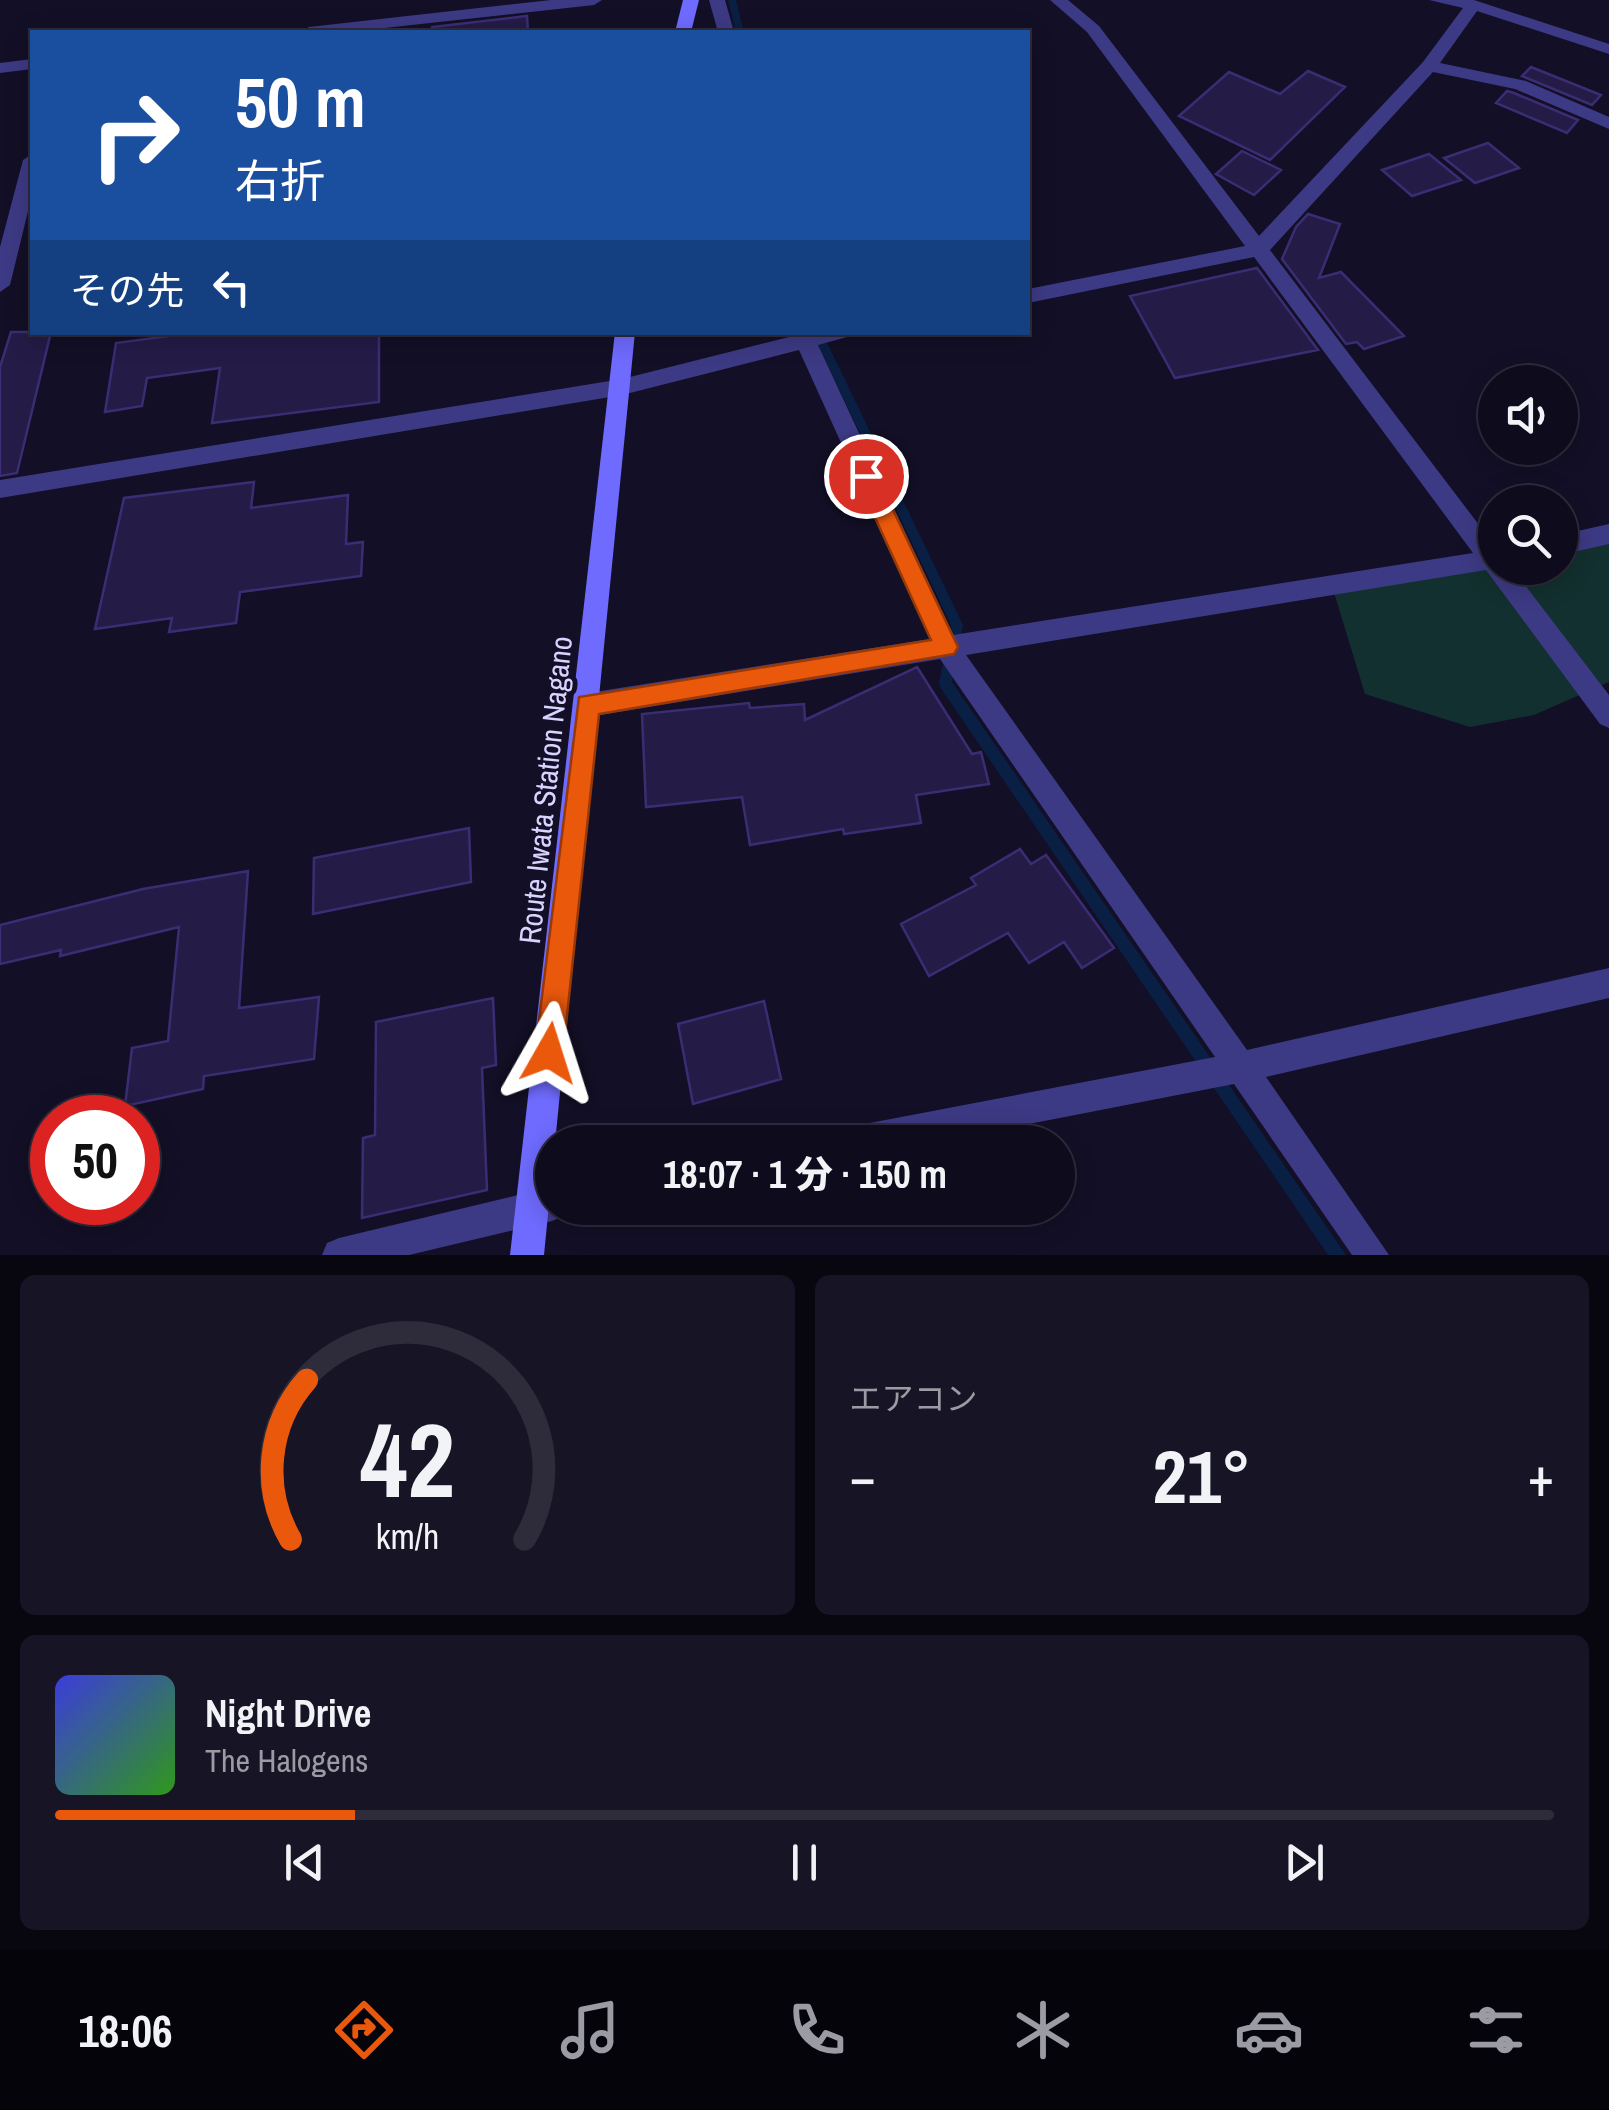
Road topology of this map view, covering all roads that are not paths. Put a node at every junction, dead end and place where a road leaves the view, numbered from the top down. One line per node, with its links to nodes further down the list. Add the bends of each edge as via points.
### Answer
1 (594, 0): 7 (street)
2 (691, 0): 8 (main road)
3 (717, 0): 9 (street)
4 (1058, 0): 16 (street, via 1093,29)
5 (1437, 0): 6 (street)
6 (1474, 5): 10 (street); 12 (street)
7 (327, 30)
8 (684, 30)
9 (725, 30)
10 (1609, 49)
11 (30, 64): 13 (street)
12 (1429, 66): 14 (street, via 1520,84); 16 (street)
13 (0, 68)
14 (1609, 124)
15 (30, 168): 17 (street)
16 (1258, 250): 18 (street); 25 (street)
17 (0, 285)
18 (1030, 296)
19 (626, 335): 21 (main road, Route Iwata Station Nagano)
20 (802, 336): 21 (street); 28 (street)
21 (622, 387): 22 (street); 29 (main road, Route Iwata Station Nagano)
22 (0, 489)
23 (1609, 534): 24 (street)
24 (1578, 540)
25 (1478, 541)
26 (1478, 561): 28 (street)
27 (1511, 585): 30 (street)
28 (946, 647): 29 (street); 32 (street)
29 (588, 705): 33 (main road, Route Iwata Station Nagano)
30 (1609, 716)
31 (1609, 982): 32 (street)
32 (1233, 1066): 34 (street); 39 (street)
33 (549, 1125)
34 (942, 1125)
35 (535, 1208): 37 (street)
36 (536, 1225): 38 (main road, Route Iwata Station Nagano)
37 (339, 1255)
38 (526, 1255)
39 (1372, 1255)

